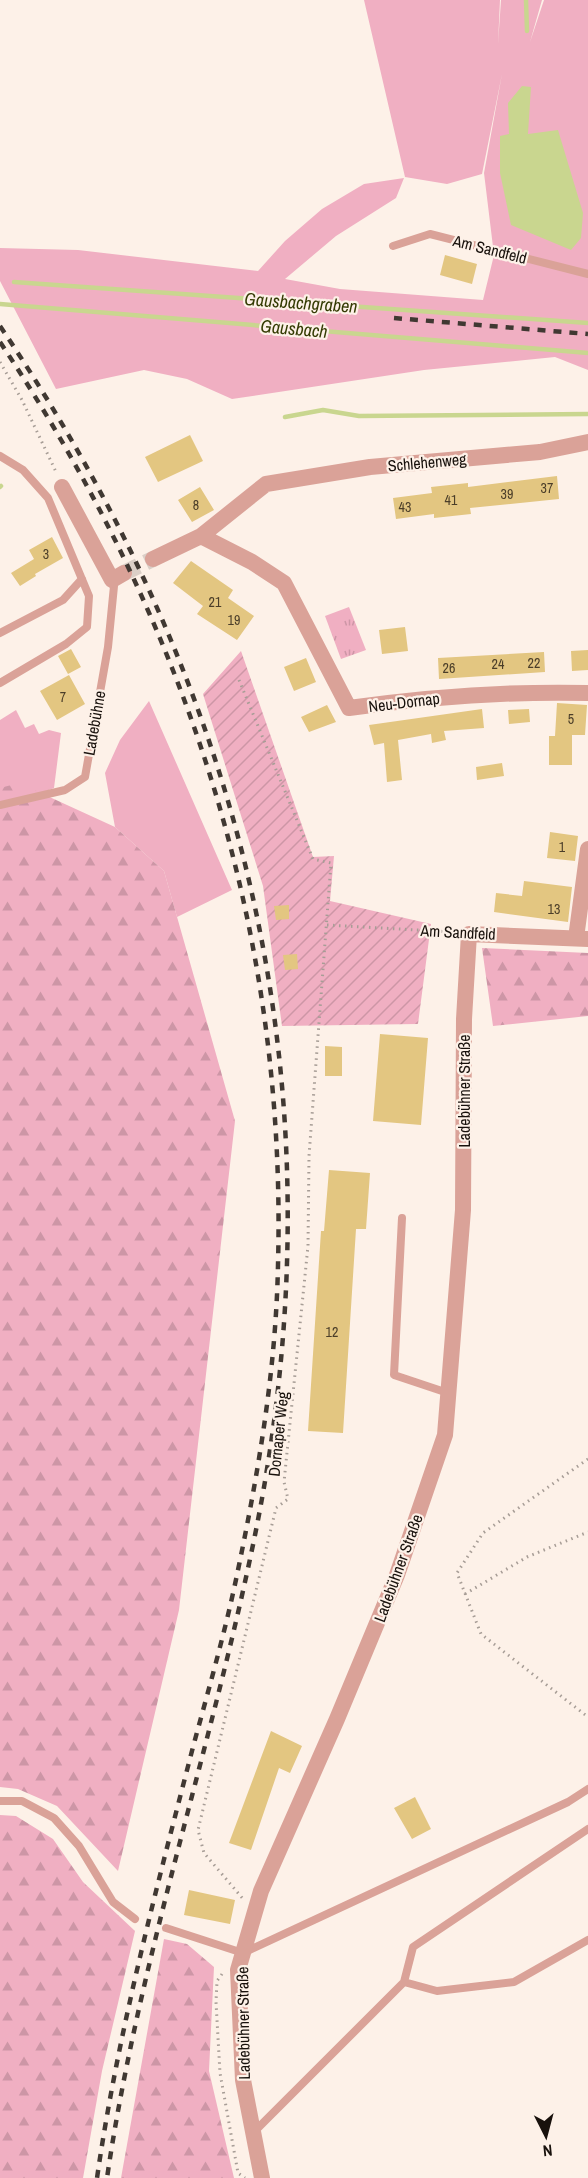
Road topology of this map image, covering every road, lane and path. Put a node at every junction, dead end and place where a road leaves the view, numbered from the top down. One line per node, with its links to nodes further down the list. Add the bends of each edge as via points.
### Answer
1 (393, 246): 2 (lane, Am Sandfeld, via 430,234)
2 (588, 274)
3 (0, 362): 6 (path, via 51,457)
4 (588, 442): 8 (street, Schlehenweg, via 540,452 370,467 266,484)
5 (0, 456): 7 (lane, via 23,470)
6 (62, 487): 7 (lane); 10 (street, Ladebühne)
7 (48, 498): 11 (lane)
8 (201, 536): 9 (street); 15 (street, Neu-Dornap, via 284,583 349,708 518,691)
9 (153, 559)
10 (118, 577): 16 (lane, Ladebühne, via 85,777 65,790)
11 (82, 579): 12 (lane, via 63,600); 14 (lane, via 89,596 87,627)
12 (0, 633)
13 (239, 680): 18 (path, via 313,859 331,863)
14 (0, 683)
15 (588, 693)
16 (0, 805)
17 (588, 849): 20 (street)
18 (327, 925): 19 (path, Am Sandfeld); 30 (path, Dornaper Weg, via 309,1156 307,1258 284,1482 288,1499 276,1508 198,1830 204,1853)
19 (469, 934): 20 (street, Am Sandfeld); 22 (street, Ladebühner Straße, via 464,1019 463,1210)
20 (582, 938)
21 (402, 1218): 22 (lane, via 394,1375)
22 (448, 1393): 30 (street, Ladebühner Straße, via 445,1435 397,1575)
23 (588, 1459): 25 (path, via 483,1533 457,1574)
24 (588, 1532): 25 (path, via 527,1557)
25 (465, 1594): 26 (path, via 482,1634)
26 (588, 1717)
27 (588, 1789): 34 (lane, via 568,1802)
28 (0, 1801): 31 (lane, via 22,1801 54,1818 79,1846 113,1902)
29 (588, 1828): 36 (lane, via 413,1947)
30 (255, 1911): 34 (street, Ladebühner Straße)
31 (135, 1919)
32 (166, 1928): 34 (lane)
33 (588, 1940): 36 (lane, via 514,1982 437,1991)
34 (243, 1953): 35 (street, Ladebühner Straße)
35 (238, 1970): 37 (street, Ladebühner Straße, via 243,2080); 38 (path, via 223,1974 216,1981 216,2002 220,2073 238,2173)
36 (404, 1982): 37 (lane)
37 (254, 2132): 39 (street, Ladebühner Straße)
38 (245, 2178)
39 (262, 2178)

